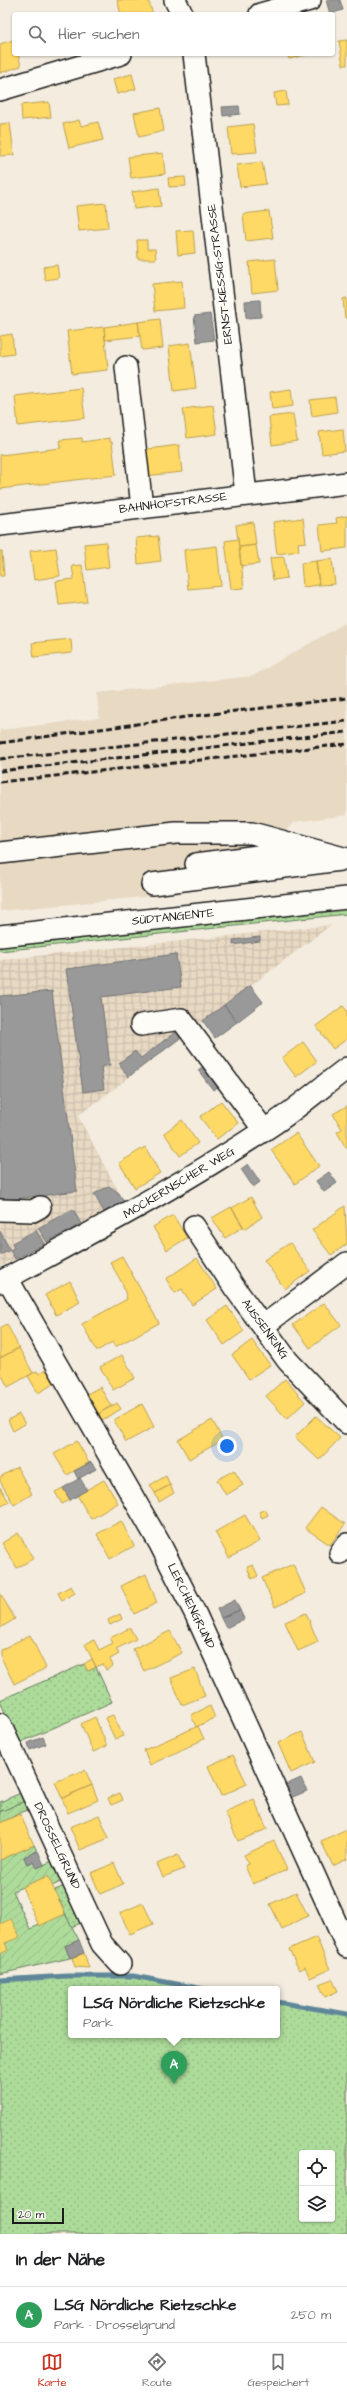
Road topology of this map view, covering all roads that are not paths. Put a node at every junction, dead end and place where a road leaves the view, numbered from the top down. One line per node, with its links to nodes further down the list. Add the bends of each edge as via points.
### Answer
1 (176, 0): 3 (street)
2 (310, 0): 4 (street)
3 (181, 12)
4 (267, 12)
5 (114, 56): 7 (street)
6 (194, 56): 10 (street, ERNST-KIESSIG-STRASSE)
7 (0, 90)
8 (126, 367): 11 (street)
9 (347, 482): 10 (street, BAHNHOFSTRASSE)
10 (246, 494): 11 (street, BAHNHOFSTRASSE)
11 (142, 507): 12 (street, BAHNHOFSTRASSE)
12 (0, 524)
13 (312, 849): 14 (street, via 252,833 176,833); 15 (street); 16 (street)
14 (0, 853)
15 (347, 859): 17 (street)
16 (196, 864)
17 (152, 884)
18 (347, 898): 19 (street, SÜDTANGENTE)
19 (0, 936)
20 (141, 1024): 22 (street, via 181,1019)
21 (347, 1068): 22 (street, MÖCKERNSCHER WEG)
22 (264, 1130): 27 (street, MÖCKERNSCHER WEG, via 182,1183)
23 (40, 1207): 24 (street, via 33,1211)
24 (0, 1210)
25 (194, 1226): 28 (street, AUSSENRING)
26 (347, 1263): 28 (street)
27 (4, 1280): 31 (street, LERCHENGRUND, via 160,1544 196,1615)
28 (263, 1326): 29 (street, AUSSENRING, via 288,1361)
29 (347, 1423)
30 (0, 1724): 32 (street, DROSSELGRUND, via 102,1944)
31 (347, 1947)
32 (120, 1964)

